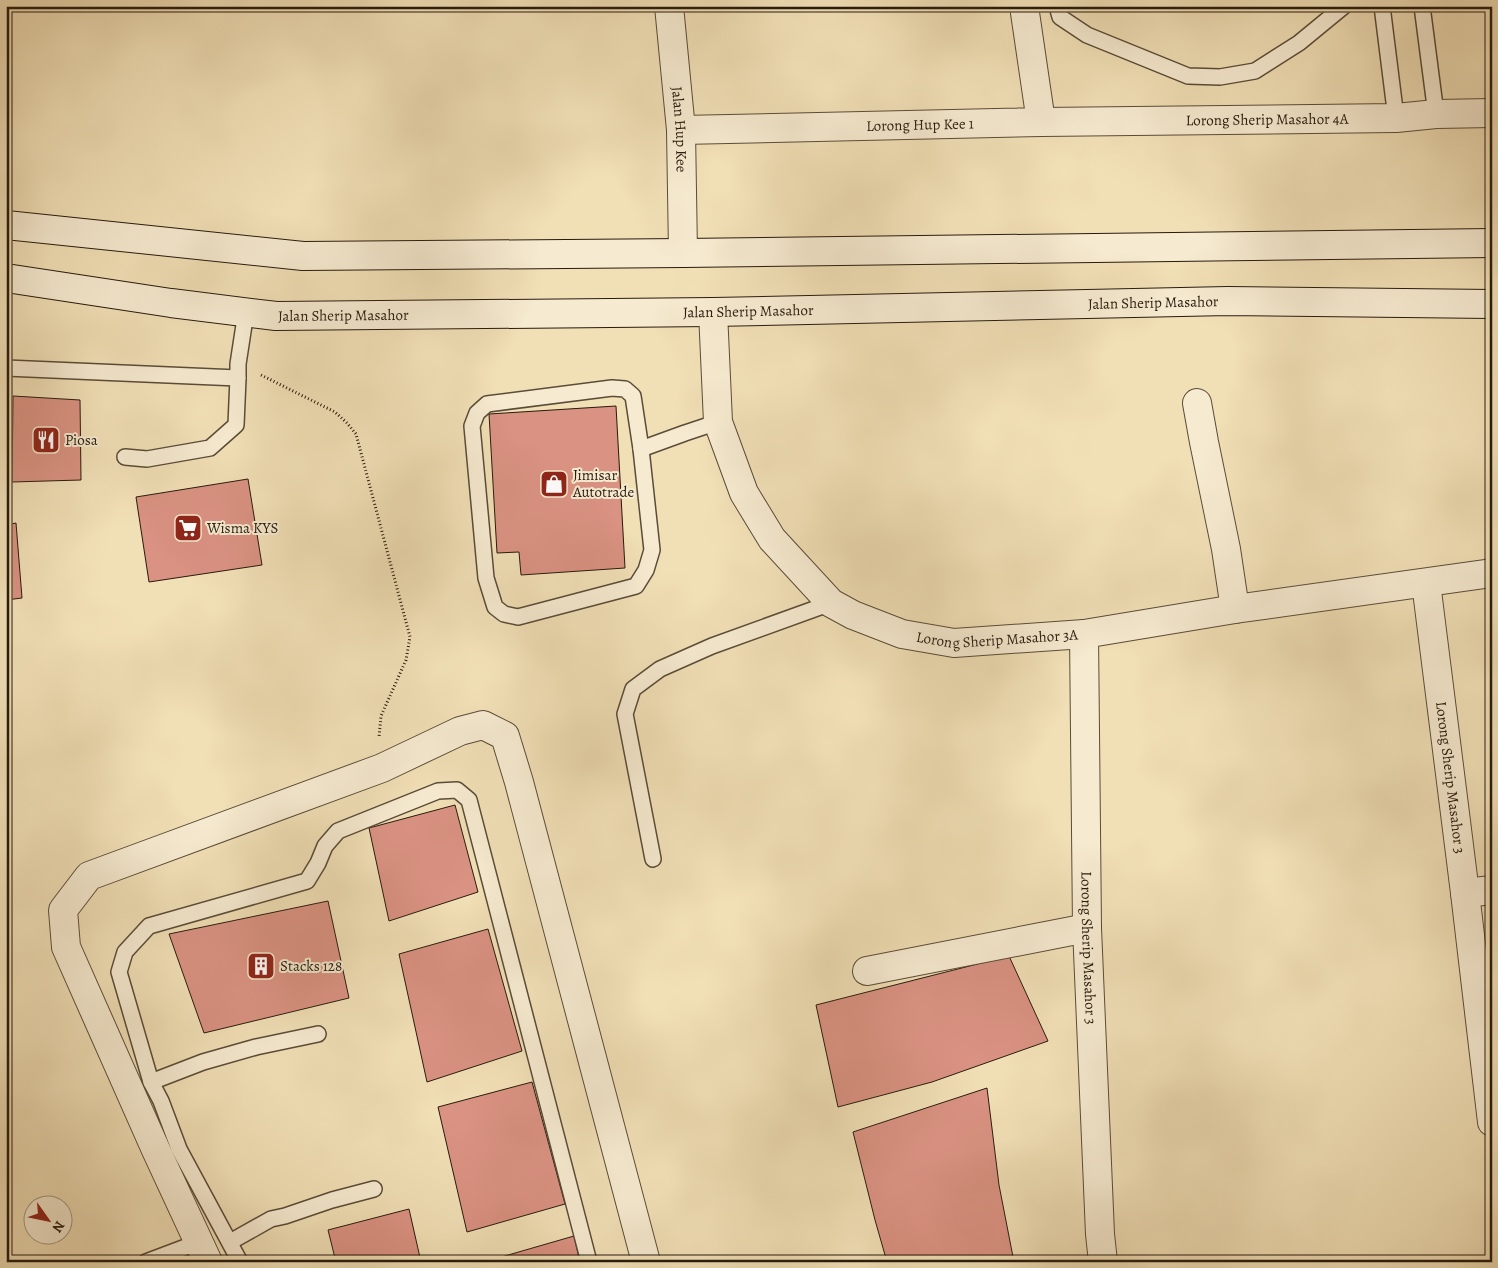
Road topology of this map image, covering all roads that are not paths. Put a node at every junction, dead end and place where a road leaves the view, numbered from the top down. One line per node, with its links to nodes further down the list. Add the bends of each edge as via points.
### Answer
1 (669, 6): 11 (street, Jalan Hup Kee)
2 (1024, 6): 10 (street)
3 (1057, 6): 4 (lane, via 1060,17 1087,35 1188,76 1220,77 1256,71 1299,43)
4 (1344, 6)
5 (1382, 6): 9 (lane)
6 (1422, 6): 8 (lane)
7 (1492, 113): 8 (street, Lorong Sherip Masahor 4A)
8 (1436, 114): 9 (street, Lorong Sherip Masahor 4A)
9 (1396, 118): 10 (street, Lorong Sherip Masahor 4A)
10 (1041, 122): 11 (street, Lorong Hup Kee 1)
11 (681, 130): 14 (street, Jalan Hup Kee)
12 (6, 225): 14 (street, via 303,256)
13 (1492, 243): 14 (street)
14 (683, 253)
15 (6, 278): 17 (street, Jalan Sherip Masahor)
16 (1492, 304): 18 (street, Jalan Sherip Masahor, via 1228,301)
17 (246, 312): 18 (street, Jalan Sherip Masahor, via 276,316); 20 (lane)
18 (713, 312): 22 (street, Lorong Sherip Masahor 3A)
19 (6, 368): 20 (lane)
20 (238, 371): 24 (lane, via 236,425 210,448 147,459)
21 (1197, 403): 28 (street)
22 (718, 422): 23 (lane); 27 (street, Lorong Sherip Masahor 3A, via 744,493 772,540)
23 (641, 449): 23 (lane, via 652,550 646,570 636,586 518,617 504,614 495,607 486,578 472,426 477,413 486,404 625,389 633,396)
24 (125, 457)
25 (1492, 573): 26 (street, Lorong Sherip Masahor 3A)
26 (1426, 583): 28 (street, Lorong Sherip Masahor 3A); 32 (street, Lorong Sherip Masahor 3)
27 (831, 603): 29 (street, Lorong Sherip Masahor 3A, via 902,634 954,644); 30 (lane, via 712,646 660,669 633,689 625,714)
28 (1235, 609): 29 (street, Lorong Sherip Masahor 3A)
29 (1084, 634): 33 (street, Lorong Sherip Masahor 3)
30 (653, 859)
31 (1492, 890): 32 (street)
32 (1465, 894): 37 (street, Lorong Sherip Masahor 3)
33 (1087, 928): 34 (street); 45 (street, Lorong Sherip Masahor 3)
34 (867, 972)
35 (318, 1034): 36 (lane, via 203,1062)
36 (151, 1082): 39 (lane, via 179,1149); 43 (lane, via 119,972 125,952 149,926 307,881 325,846 338,831 438,791 457,790 469,800)
37 (1492, 1122)
38 (374, 1189): 39 (lane, via 271,1219)
39 (230, 1242): 42 (lane)
40 (204, 1252): 41 (lane); 44 (street, via 66,947 63,910 89,876 382,768 460,731 483,725 505,736 519,782)
41 (146, 1262)
42 (240, 1262)
43 (589, 1262)
44 (646, 1262)
45 (1103, 1262)

